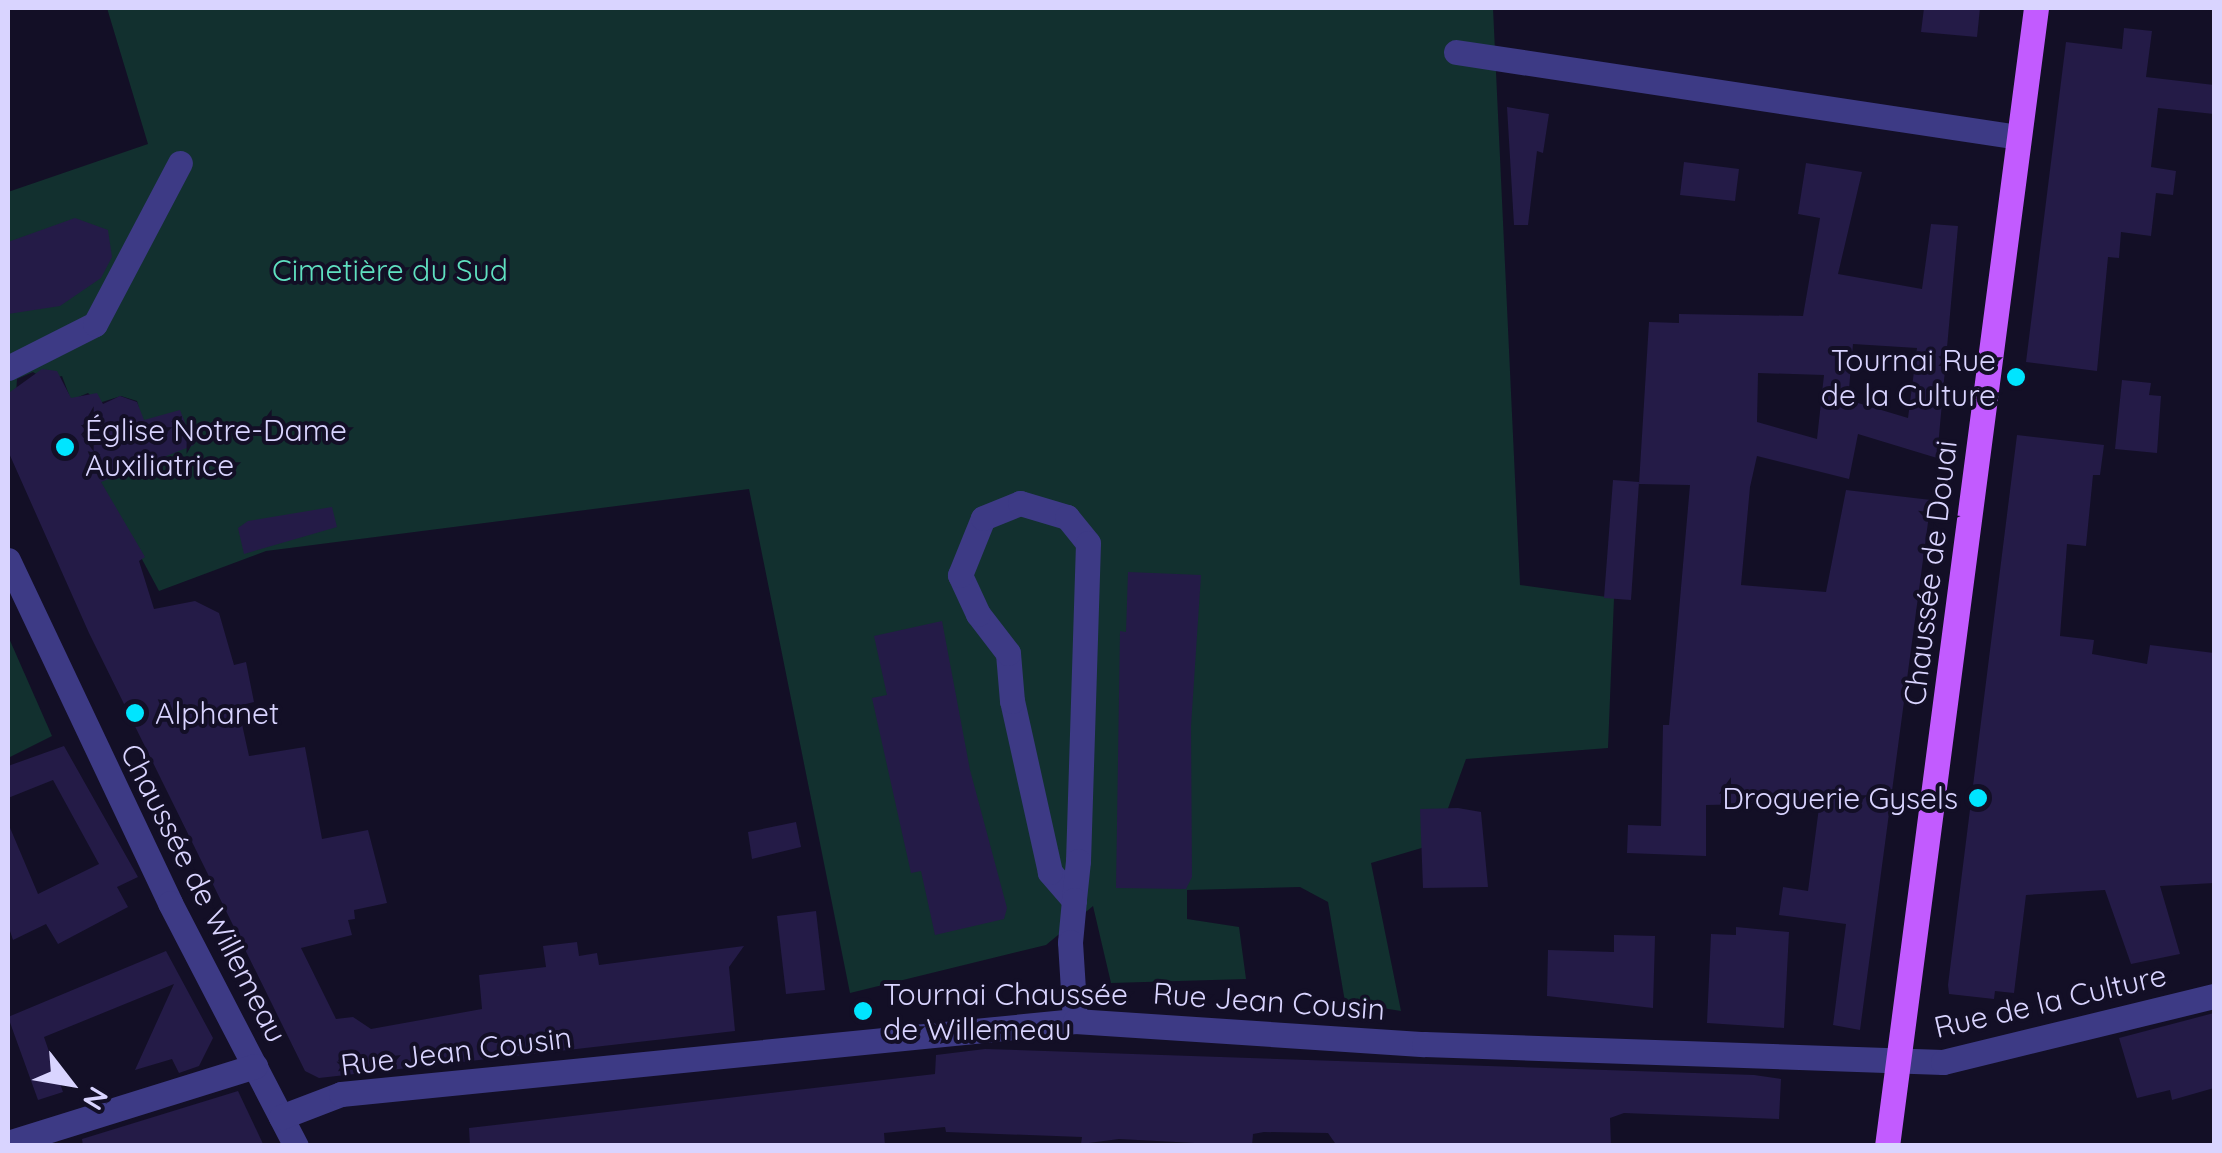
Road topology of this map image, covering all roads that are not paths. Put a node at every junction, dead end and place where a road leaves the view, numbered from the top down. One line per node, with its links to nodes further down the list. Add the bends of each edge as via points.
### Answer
1 (2036, 8): 3 (main road, Chaussée de Douai)
2 (1456, 52): 3 (street)
3 (2019, 137): 10 (main road, Chaussée de Douai)
4 (180, 163): 5 (street, via 96,324)
5 (8, 368)
6 (8, 560): 11 (street, Chaussée de Willemeau)
7 (1074, 900): 7 (street, via 1088,543 1068,518 1020,503 983,518 960,575 978,614 1008,653 1012,701 1050,872); 9 (street)
8 (2214, 996): 10 (street, Rue de la Culture, via 1943,1062)
9 (1075, 1021): 10 (street, Rue Jean Cousin, via 1424,1044); 12 (street, Rue Jean Cousin, via 341,1094)
10 (1899, 1061): 15 (main road, Chaussée de Douai)
11 (255, 1066): 12 (street, Chaussée de Willemeau); 13 (street)
12 (281, 1117): 14 (street, Chaussée de Willemeau)
13 (8, 1143)
14 (296, 1146)
15 (1887, 1146)

